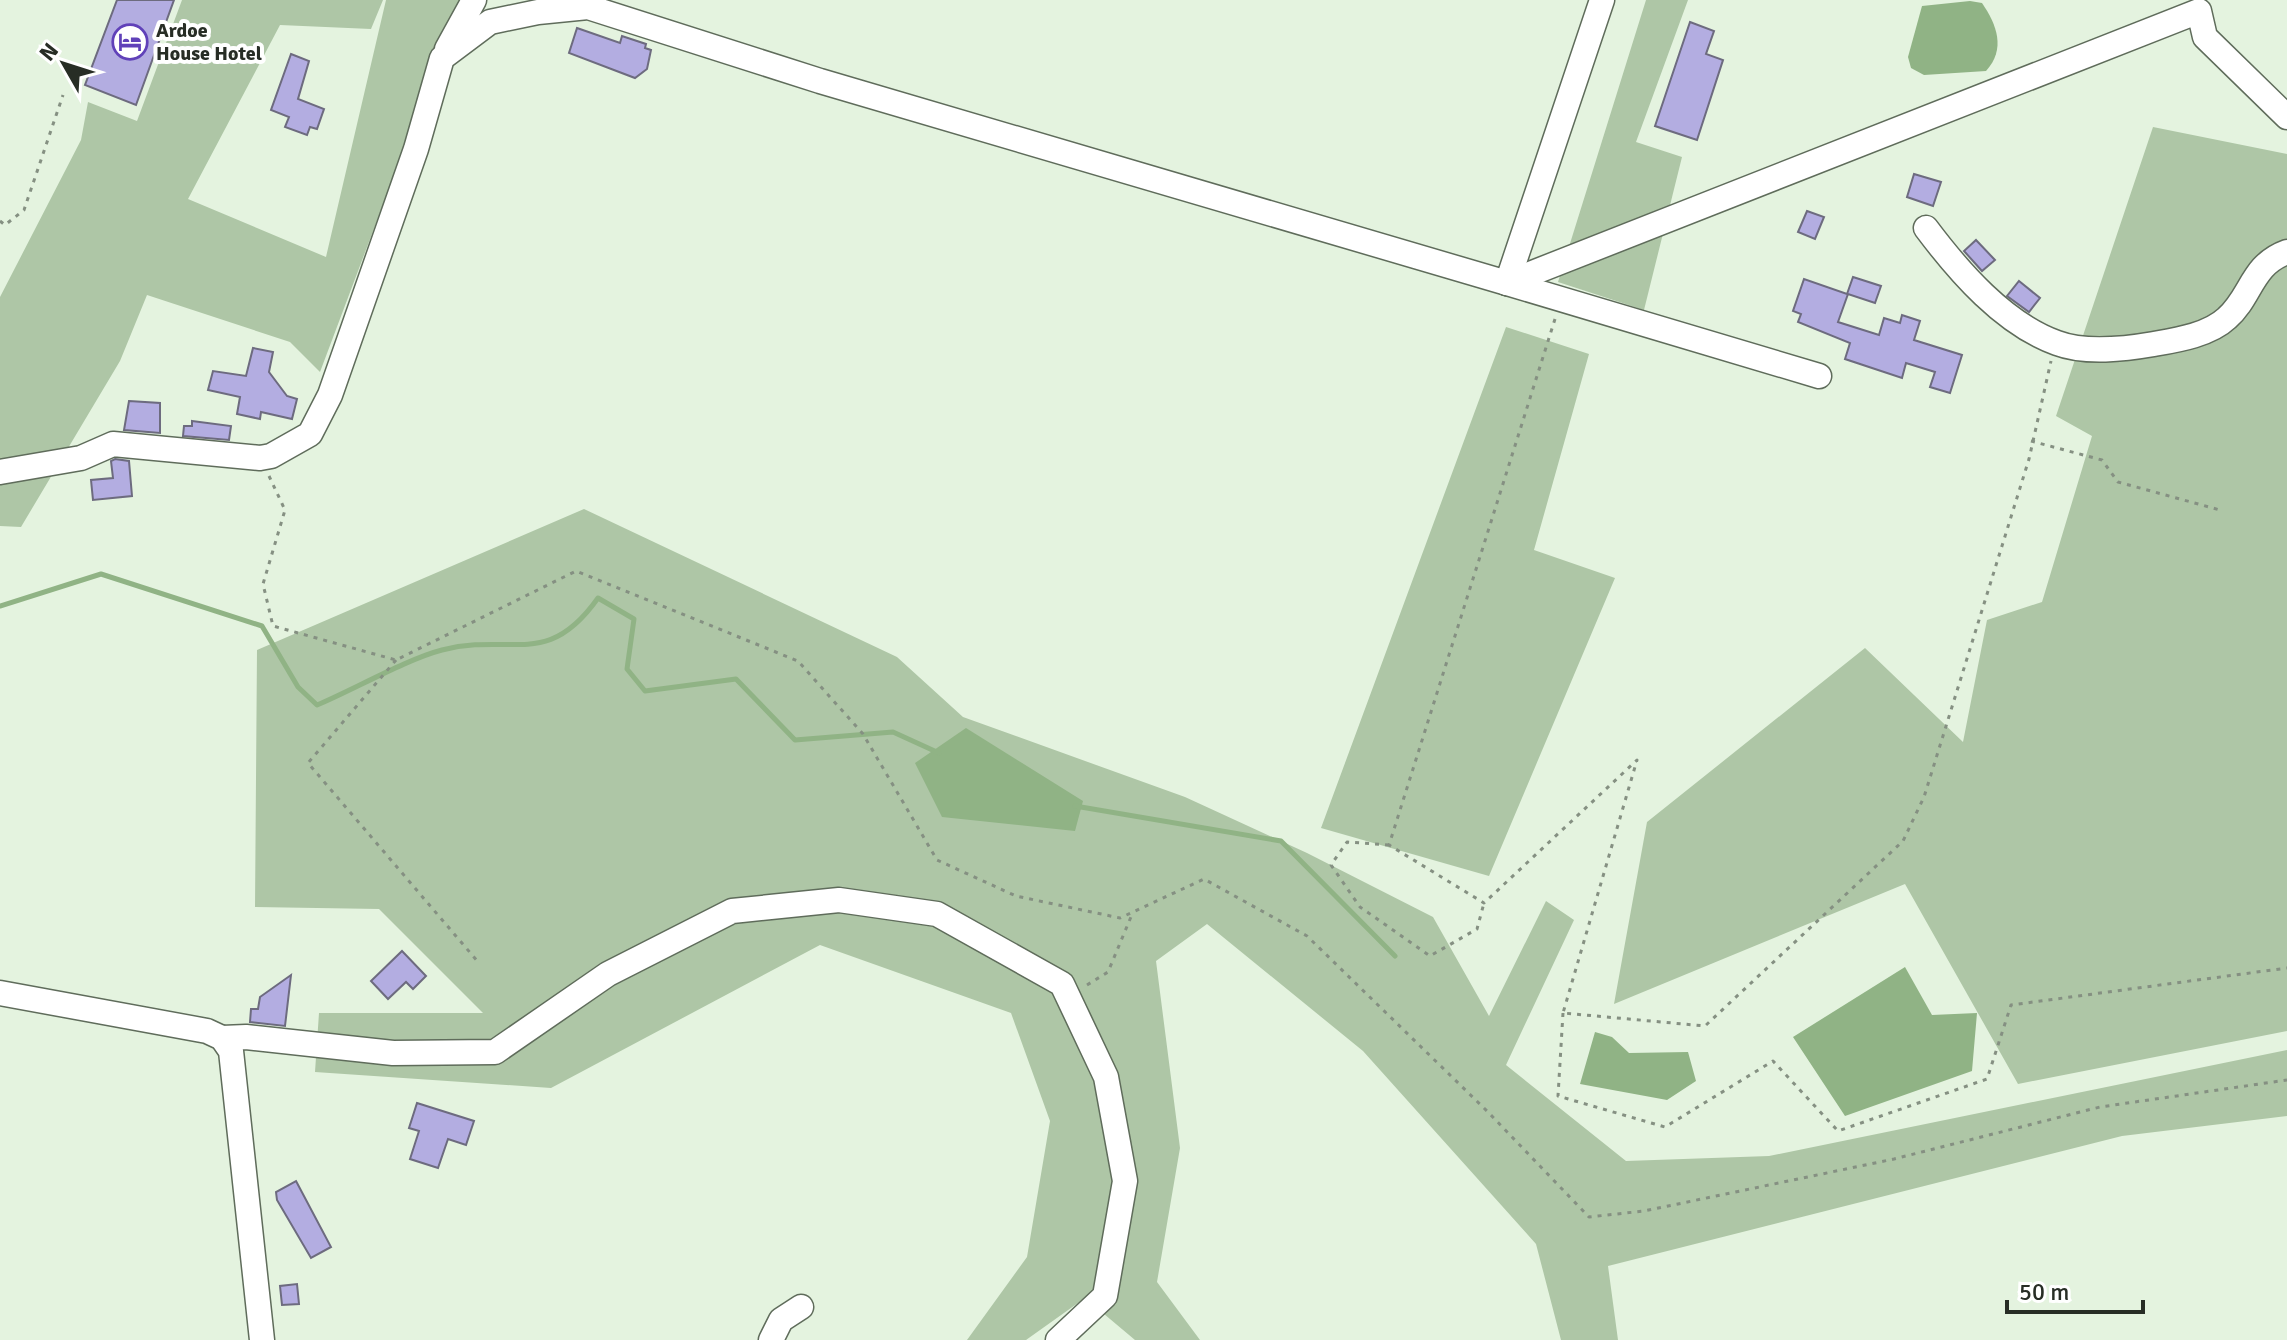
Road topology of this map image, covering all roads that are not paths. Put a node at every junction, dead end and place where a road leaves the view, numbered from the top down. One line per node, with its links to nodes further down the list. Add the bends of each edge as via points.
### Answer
1 (474, 0): 3 (street)
2 (1602, 0): 7 (street)
3 (442, 58): 7 (street, via 490,22 588,7); 9 (street, via 416,149 330,395 310,434 260,458 113,444 81,458)
4 (2287, 117): 7 (street, via 2205,37 2199,11)
5 (1926, 228): 6 (street, via 1998,307 2056,343 2128,349 2185,339 2226,319 2250,282 2273,258)
6 (2287, 252)
7 (1507, 283): 8 (street)
8 (1819, 376)
9 (0, 472)
10 (0, 993): 11 (street)
11 (222, 1038): 13 (street, via 231,1051); 15 (street, via 393,1053 495,1052 608,974 732,911 839,900 937,914 1062,984 1106,1077 1125,1181 1105,1296)
12 (801, 1307): 14 (street, via 781,1320)
13 (262, 1340)
14 (771, 1340)
15 (1058, 1340)

